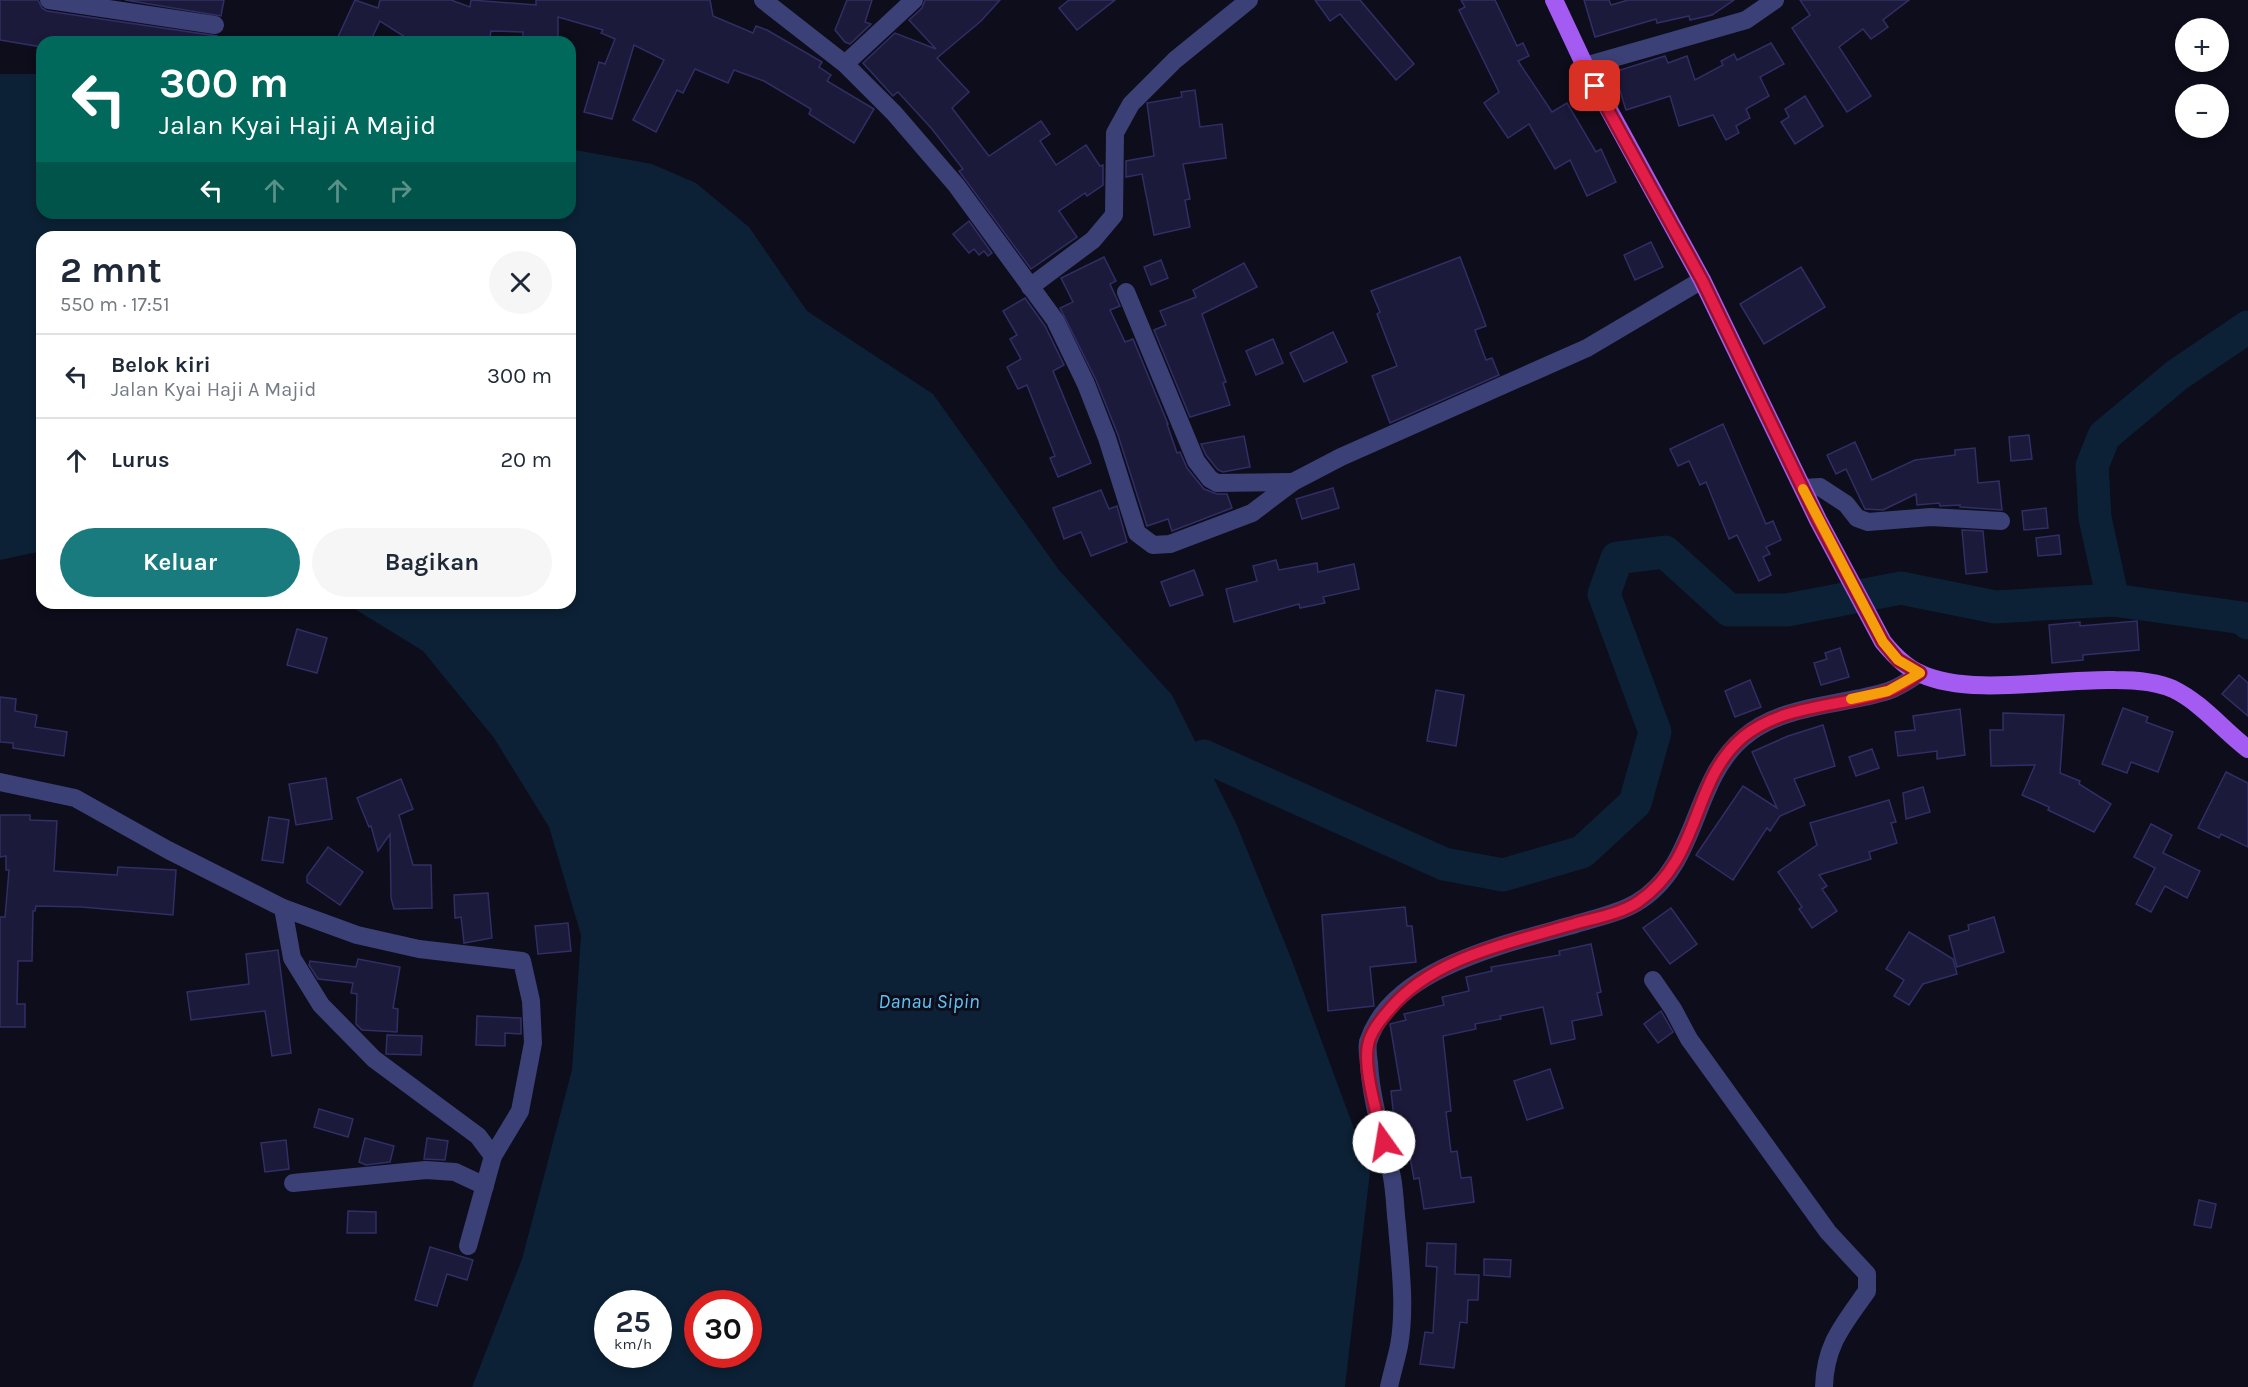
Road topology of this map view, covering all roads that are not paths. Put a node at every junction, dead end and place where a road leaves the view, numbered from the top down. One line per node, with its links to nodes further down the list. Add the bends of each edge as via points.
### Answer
1 (48, 0): 7 (street)
2 (763, 0): 8 (street)
3 (914, 0): 8 (street)
4 (1249, 0): 11 (street, via 1175,60 1131,104 1115,133 1114,215 1093,240)
5 (1554, 0): 9 (main road)
6 (1775, 0): 9 (street, via 1746,20)
7 (215, 25)
8 (845, 64): 11 (street, via 956,185)
9 (1585, 66): 10 (main road)
10 (1702, 280): 13 (street, via 1587,348); 14 (main road)
11 (1030, 286): 13 (street, via 1055,320 1086,384 1132,522 1142,538 1153,546 1170,544 1252,513)
12 (1126, 292): 13 (street, via 1203,471 1217,483)
13 (1293, 482)
14 (1803, 488): 15 (street, via 1820,488 1846,504 1857,518 1868,522 1931,518); 16 (main road, via 1883,642 1898,660)
15 (2001, 521)
16 (1920, 673): 17 (main road, via 1964,684 2141,680 2173,689); 25 (street, via 1888,691 1760,725 1725,755 1686,847 1654,891 1634,904 1599,917 1444,966 1404,991 1380,1020 1368,1044 1370,1086 1393,1180 1402,1278 1399,1344)
17 (2248, 749)
18 (0, 782): 19 (street, via 75,798)
19 (283, 908): 21 (street, via 292,958 321,1005 374,1059 477,1136); 21 (street, via 357,935 419,949 522,961 531,1001 533,1043 520,1111)
20 (1653, 980): 26 (street, via 1689,1039 1828,1232 1866,1274 1867,1291 1842,1323 1829,1350)
21 (493, 1156): 23 (street)
22 (293, 1183): 23 (street, via 426,1170 455,1172)
23 (485, 1185): 24 (street)
24 (468, 1246)
25 (1389, 1387)
26 (1824, 1387)

